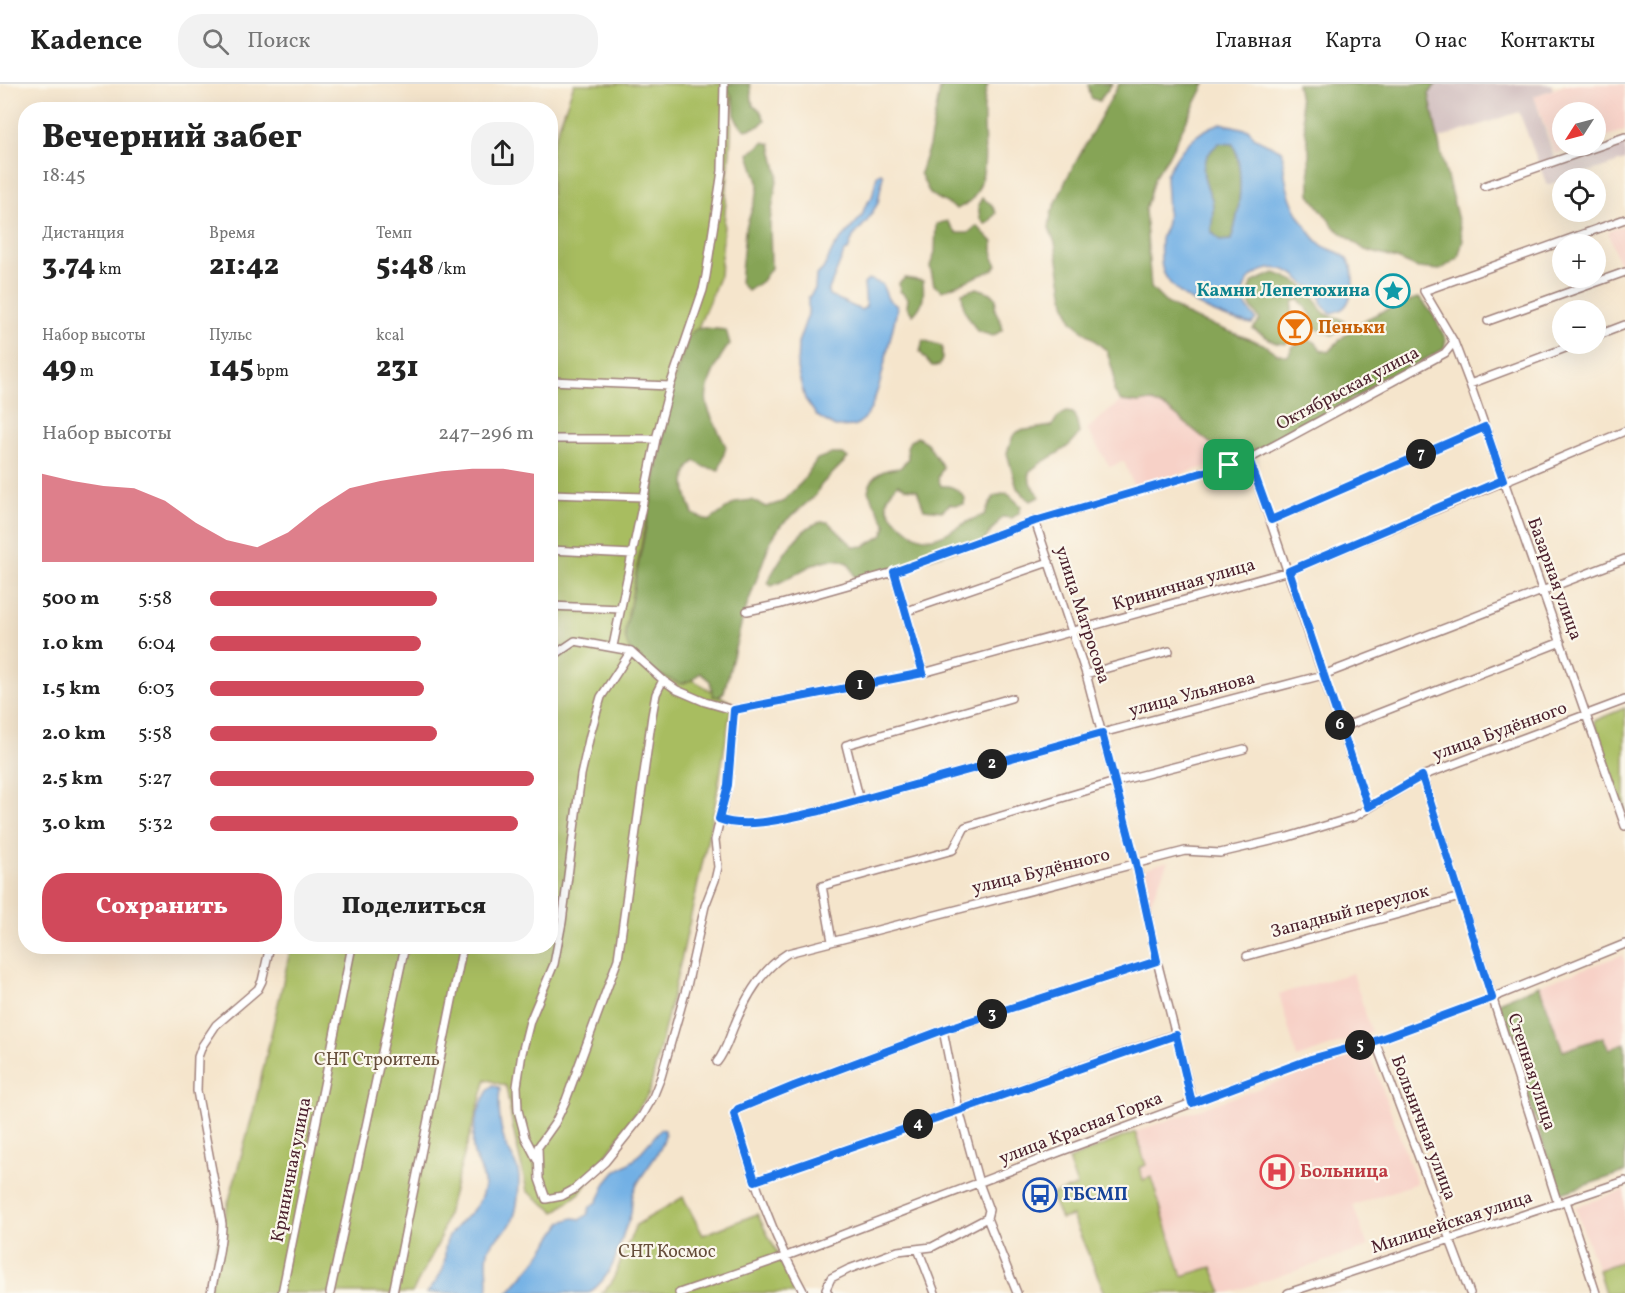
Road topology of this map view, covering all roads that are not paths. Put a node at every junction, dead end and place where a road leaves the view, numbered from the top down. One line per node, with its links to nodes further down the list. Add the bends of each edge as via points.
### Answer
1 (723, 84): 13 (street, via 722,171 706,276)
2 (1625, 136): 3 (street)
3 (1484, 186)
4 (1625, 219): 9 (street, via 1424,291)
5 (1625, 272): 6 (street)
6 (1488, 321)
7 (1625, 325): 8 (street)
8 (1606, 332)
9 (1454, 342): 12 (street, Базарная улица); 18 (street, Октябрьская улица, via 1435,359)
10 (1552, 353): 12 (street)
11 (558, 381): 13 (street)
12 (1470, 384): 14 (street, Базарная улица)
13 (670, 386): 17 (street)
14 (1485, 427): 19 (street, Базарная улица); 22 (street)
15 (1625, 431): 19 (street, Криничная улица)
16 (558, 439): 17 (street)
17 (656, 439): 21 (street)
18 (1249, 459): 22 (street); 23 (street, Октябрьская улица)
19 (1503, 480): 28 (street, Криничная улица); 30 (street, Базарная улица)
20 (558, 494): 21 (street)
21 (644, 497): 25 (street)
22 (1271, 520): 28 (street)
23 (1035, 521): 27 (street, улица Матросова); 29 (street, Октябрьская улица)
24 (558, 550): 25 (street)
25 (633, 554): 32 (street)
26 (1625, 559): 30 (street, улица Ульянова)
27 (1049, 562): 34 (street); 35 (street, улица Матросова)
28 (1289, 571): 35 (street, Криничная улица); 43 (street)
29 (894, 572): 33 (street, Октябрьская улица); 34 (street)
30 (1542, 590): 36 (street, Базарная улица); 43 (street, улица Ульянова)
31 (558, 606): 32 (street)
32 (621, 609): 37 (street)
33 (747, 611)
34 (907, 611): 41 (street)
35 (1072, 632): 41 (street, Криничная улица); 42 (street, улица Матросова)
36 (1561, 642): 48 (street, Базарная улица); 49 (street)
37 (614, 646): 38 (street); 40 (street, via 575,641)
38 (632, 651): 44 (street); 61 (street, via 601,697 590,735)
39 (1169, 651): 42 (street)
40 (558, 653)
41 (923, 673): 47 (street, Криничная улица)
42 (1086, 674): 50 (street, улица Матросова)
43 (1323, 675): 49 (street); 50 (street, улица Ульянова)
44 (663, 680): 47 (street, via 688,695); 77 (street, via 656,694 650,728 618,959 566,1100 555,1123 540,1141)
45 (1011, 698): 54 (street, via 846,745)
46 (1625, 700): 48 (street, улица Будённого)
47 (734, 710): 56 (street, via 728,785)
48 (1587, 715): 52 (street, улица Будённого); 57 (street, Базарная улица)
49 (1341, 728): 55 (street)
50 (1102, 733): 53 (street, улица Матросова); 54 (street, улица Ульянова)
51 (1244, 749): 53 (street)
52 (1422, 776): 55 (street, улица Будённого); 59 (street, Степная улица)
53 (1115, 782): 58 (street, улица Матросова); 60 (street, via 965,827 953,850 822,886)
54 (860, 801): 56 (street, улица Ульянова, via 782,819 735,824)
55 (1368, 807): 58 (street, улица Будённого, via 1354,817 1276,840 1221,853 1185,851)
56 (719, 819): 77 (street, via 715,880 705,906 675,1032 653,1097 618,1147 573,1190 546,1199)
57 (1625, 826)
58 (1136, 863): 60 (street, улица Будённого); 69 (street, улица Матросова)
59 (1460, 897): 68 (street, Западный переулок); 70 (street, Степная улица)
60 (832, 940): 74 (street, улица Будённого, via 788,953 775,961 747,998)
61 (558, 943)
62 (1625, 945): 70 (street, улица Красная Горка)
63 (268, 954): 89 (street, via 258,989 216,1025 198,1057 197,1091 222,1224 222,1244)
64 (350, 954): 90 (street, Криничная улица)
65 (403, 954): 91 (street)
66 (461, 954): 92 (street)
67 (556, 954): 77 (street, via 530,1021 517,1086 525,1137)
68 (1247, 956)
69 (1157, 961): 71 (street); 72 (street, улица Матросова)
70 (1492, 998): 73 (street, улица Красная Горка); 82 (street, Степная улица)
71 (943, 1030): 76 (street); 78 (street, via 750,1103 734,1114)
72 (1176, 1035): 75 (street, улица Матросова); 76 (street)
73 (1375, 1041): 75 (street, улица Красная Горка, via 1311,1059); 84 (street, Больничная улица)
74 (717, 1062)
75 (1192, 1103): 80 (street, улица Красная Горка)
76 (959, 1110): 78 (street); 80 (street)
77 (537, 1160)
78 (755, 1181): 86 (street)
79 (1625, 1181): 81 (street, Милицейская улица)
80 (979, 1184): 83 (street, via 989,1210); 86 (street, улица Красная Горка)
81 (1566, 1202): 82 (street, Милицейская улица); 99 (street)
82 (1558, 1204): 84 (street, Милицейская улица)
83 (987, 1218): 85 (street, via 932,1247); 96 (street)
84 (1450, 1239): 97 (street, Милицейская улица); 98 (street, Больничная улица)
85 (918, 1249): 88 (street, via 898,1251 849,1269 831,1278); 95 (street)
86 (784, 1257): 87 (street, улица Красная Горка); 94 (street)
87 (688, 1291): 93 (street, улица Красная Горка)
88 (827, 1291)
89 (211, 1293)
90 (282, 1293)
91 (330, 1293)
92 (393, 1293)
93 (679, 1293)
94 (804, 1293)
95 (935, 1293)
96 (1017, 1293)
97 (1288, 1293)
98 (1470, 1293)
99 (1596, 1293)

